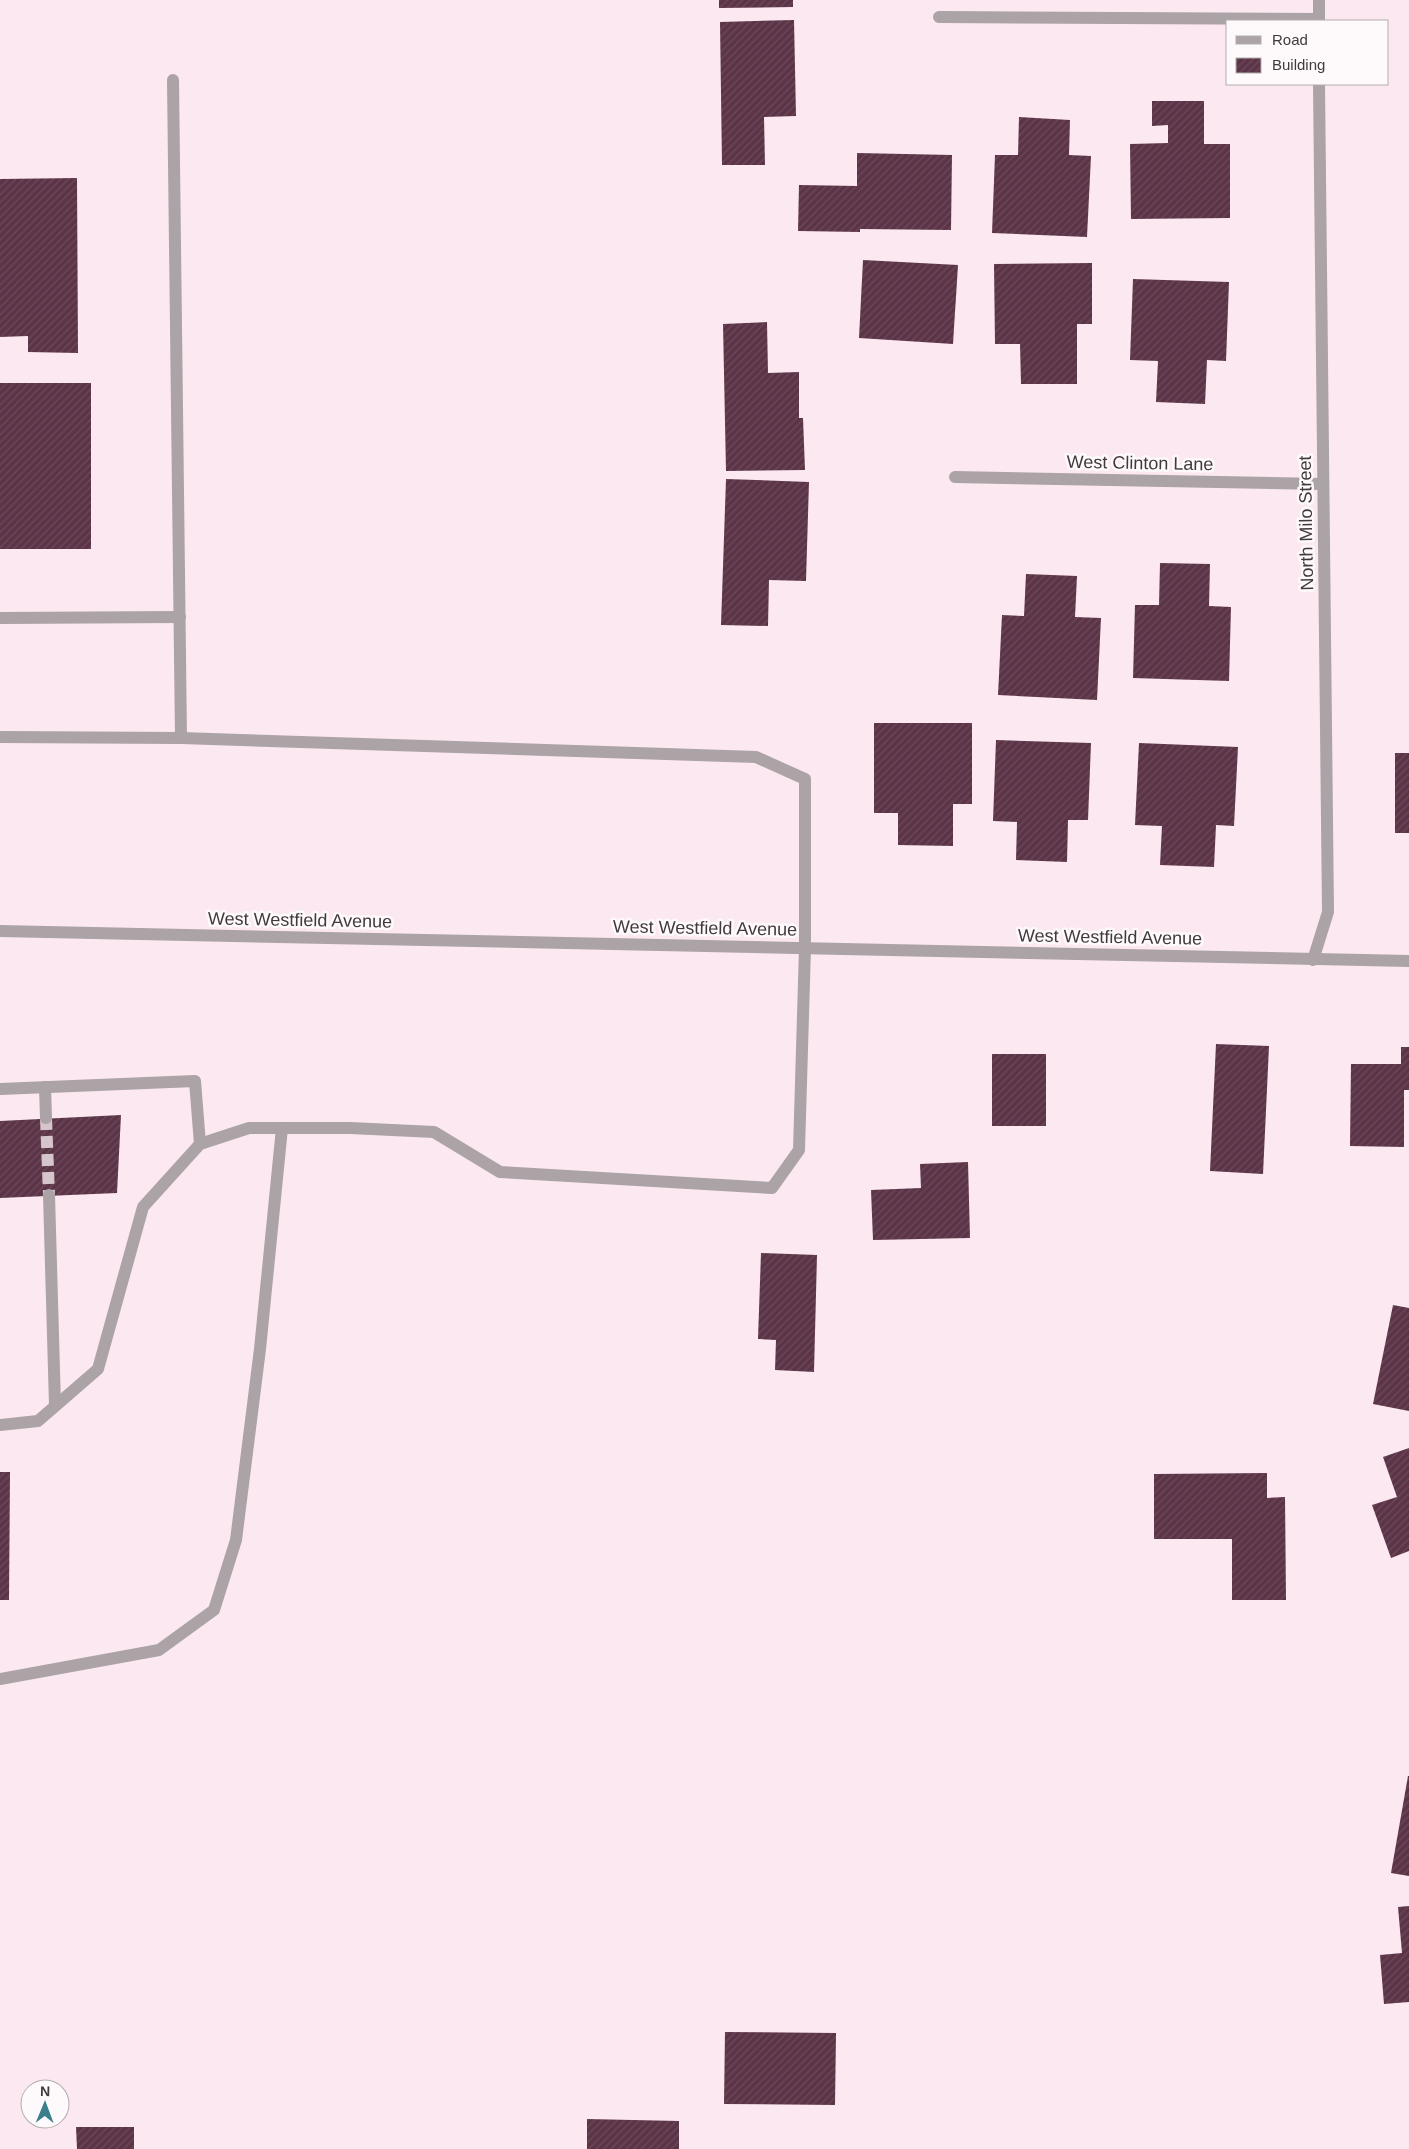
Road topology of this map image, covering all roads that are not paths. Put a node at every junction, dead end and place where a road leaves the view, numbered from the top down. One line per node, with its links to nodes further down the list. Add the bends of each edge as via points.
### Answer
1 (1319, 0): 3 (street)
2 (939, 17): 3 (street)
3 (1319, 20)
4 (173, 80): 8 (street)
5 (1319, 85): 7 (street, North Milo Street)
6 (955, 477): 7 (street, West Clinton Lane)
7 (1323, 484): 14 (street, North Milo Street, via 1328,912)
8 (180, 617): 9 (street); 11 (street)
9 (0, 618)
10 (0, 737): 11 (street)
11 (181, 738): 13 (street, via 756,757 805,778)
12 (0, 931): 13 (street, West Westfield Avenue)
13 (806, 948): 14 (street, West Westfield Avenue); 19 (street, via 799,1150 772,1188 500,1172 434,1132)
14 (1313, 960): 15 (street, West Westfield Avenue)
15 (1409, 961)
16 (45, 1087): 17 (street); 18 (street); 20 (street, via 195,1080)
17 (0, 1089)
18 (46, 1118)
19 (282, 1128): 20 (street, via 249,1128); 24 (street, via 260,1349 236,1540 214,1610 159,1650)
20 (200, 1144): 22 (street, via 143,1207 98,1369)
21 (49, 1195): 22 (street)
22 (55, 1406): 23 (street, via 38,1421)
23 (0, 1425)
24 (0, 1679)

